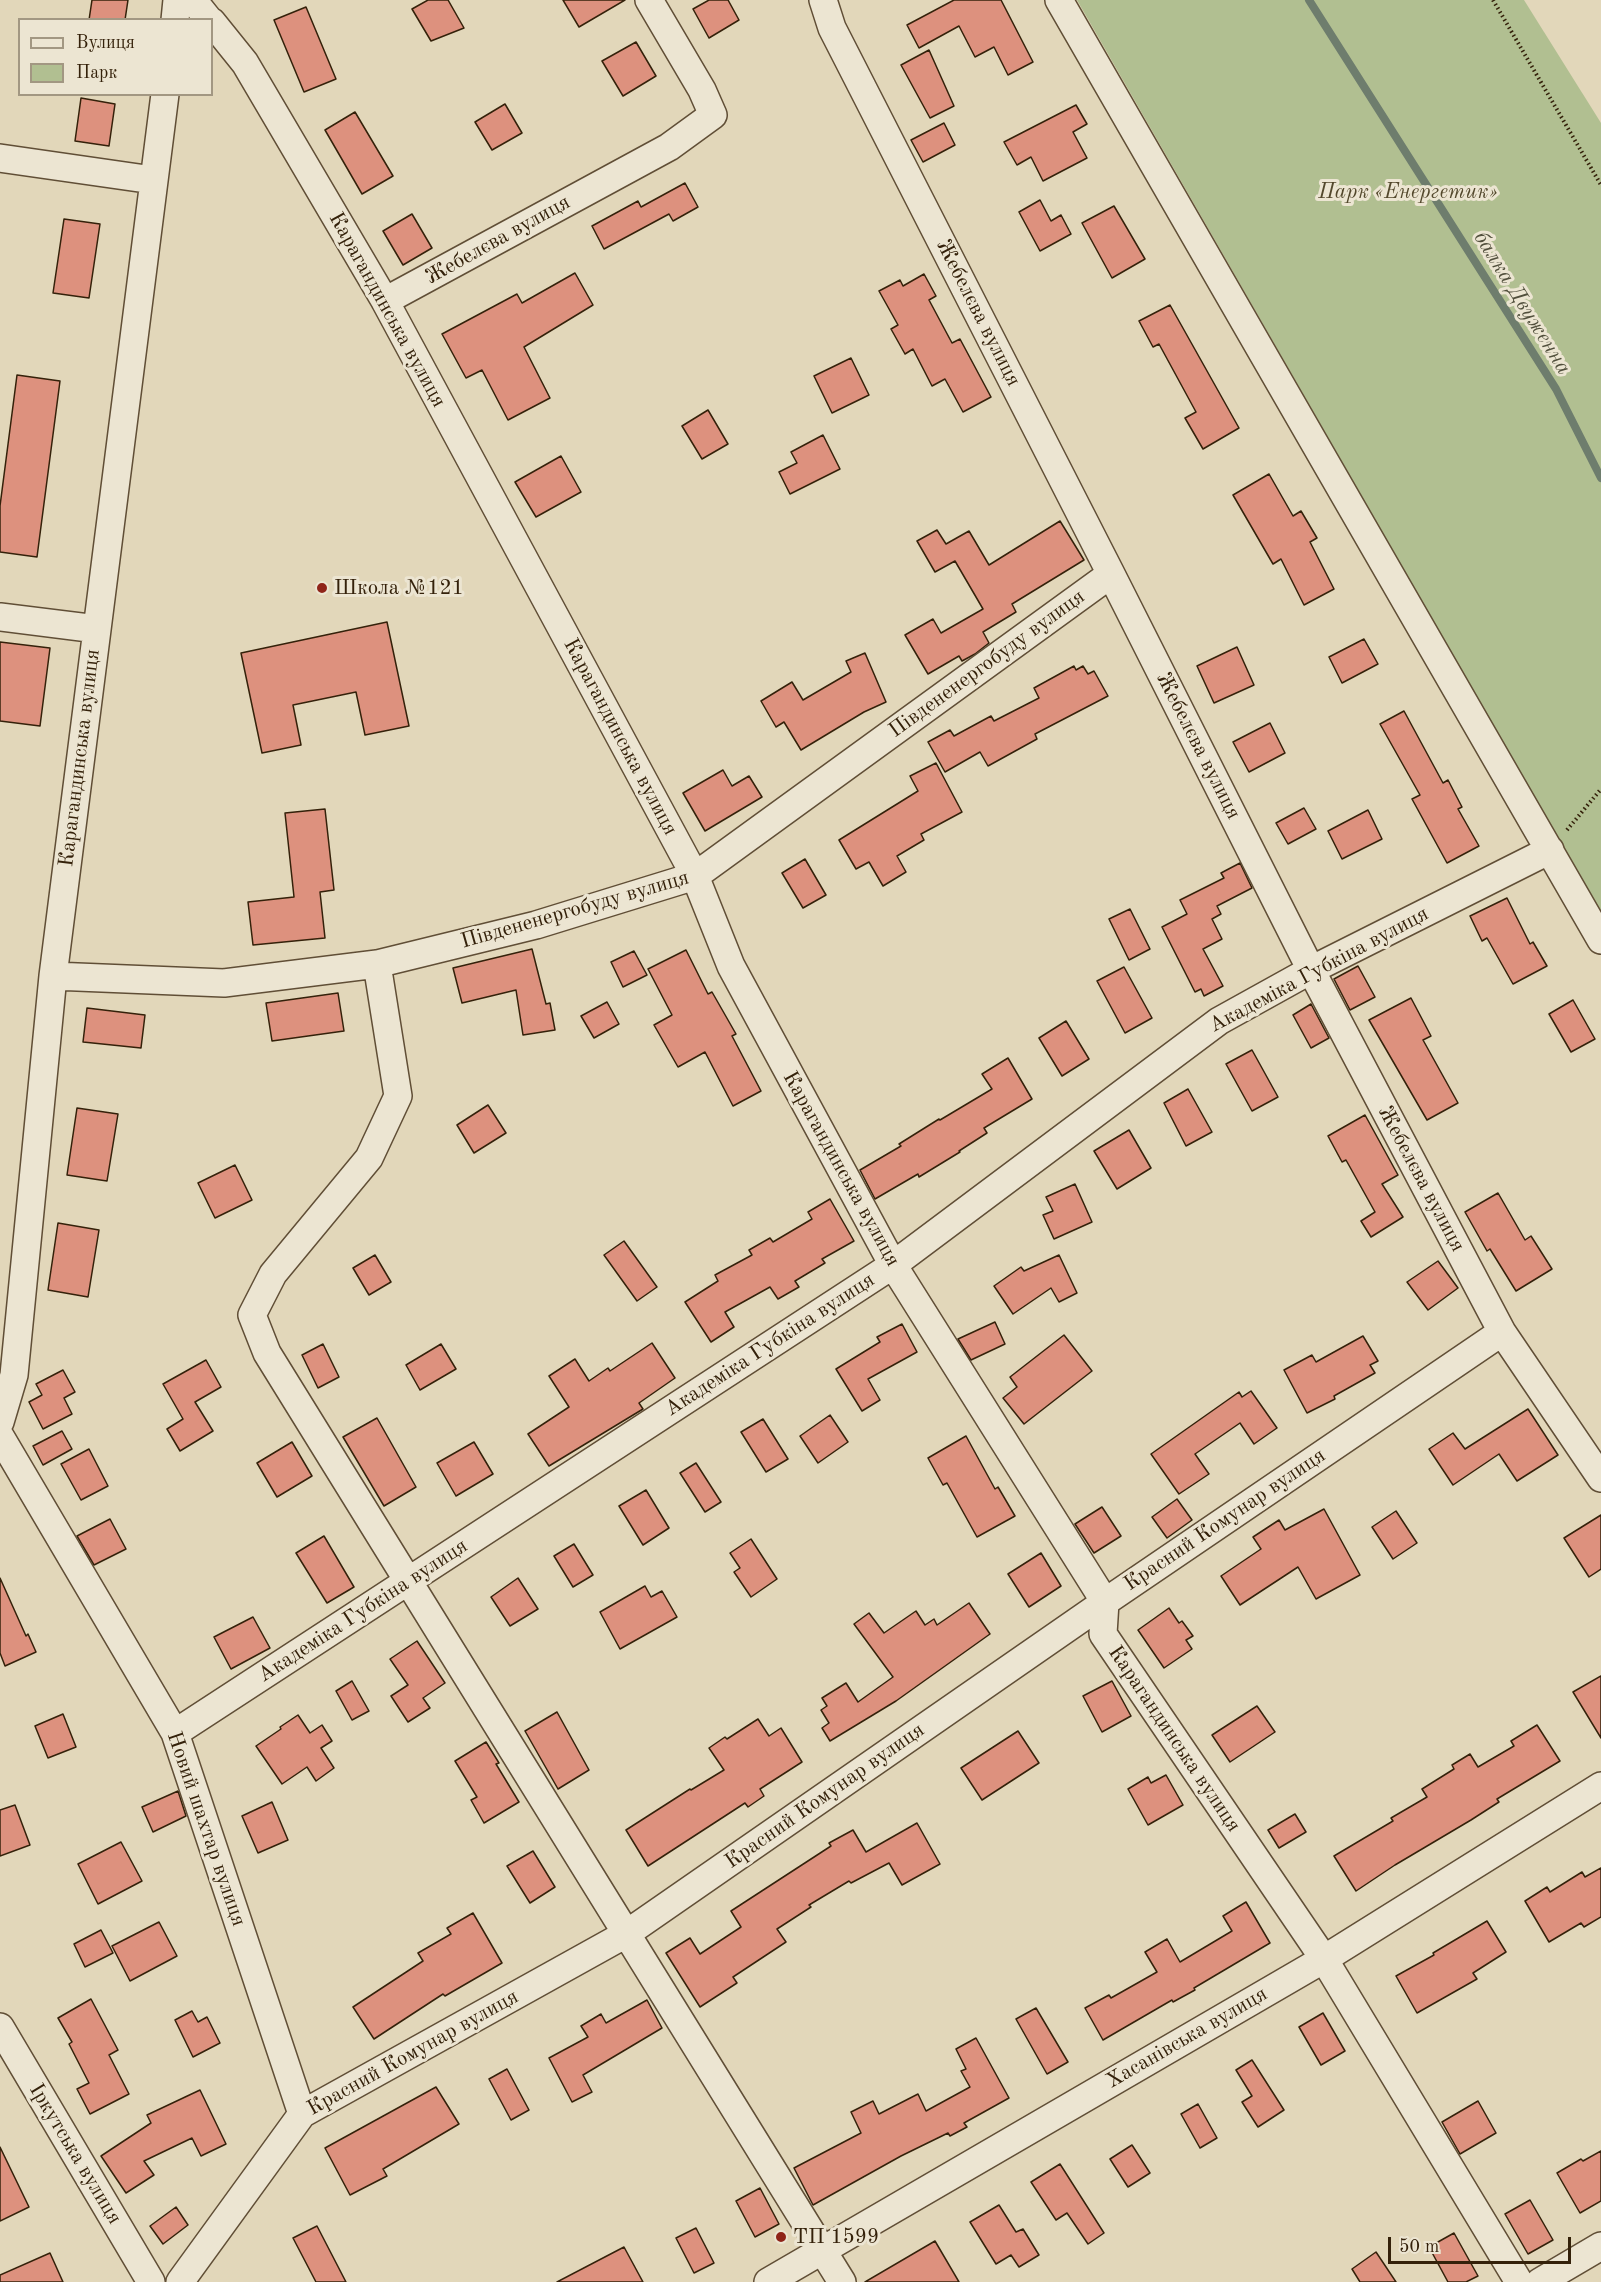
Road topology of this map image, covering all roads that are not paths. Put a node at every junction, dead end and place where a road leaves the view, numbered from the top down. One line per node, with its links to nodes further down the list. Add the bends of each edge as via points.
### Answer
1 (177, 0): 6 (street)
2 (193, 0): 7 (street, Карагандинська вулиця)
3 (649, 0): 12 (street, Жебелєва вулиця, via 713,115 669,147)
4 (823, 0): 13 (street, Жебелєва вулиця, via 832,28)
5 (1059, 0): 16 (street)
6 (175, 18)
7 (208, 18)
8 (213, 25): 12 (street, Карагандинська вулиця, via 245,63)
9 (165, 96): 11 (street, Карагандинська вулиця)
10 (0, 158): 11 (street)
11 (153, 180): 15 (street, Карагандинська вулиця)
12 (385, 301): 17 (street, Карагандинська вулиця)
13 (1112, 574): 17 (street, Південенергобуду вулиця); 20 (street, Жебелєва вулиця)
14 (0, 617): 15 (street)
15 (97, 629): 21 (street, Карагандинська вулиця)
16 (1550, 850): 18 (street); 20 (street, Академіка Губкіна вулиця)
17 (695, 876): 19 (street, Південенергобуду вулиця, via 536,925); 22 (street, Карагандинська вулиця, via 731,966)
18 (1601, 940)
19 (377, 964): 21 (street, Південенергобуду вулиця, via 224,983); 27 (street, via 398,1096 369,1158 273,1274 252,1315 267,1353)
20 (1311, 970): 22 (street, Академіка Губкіна вулиця, via 1219,1021); 23 (street, Жебелєва вулиця)
21 (53, 976): 24 (street, Карагандинська вулиця, via 14,1375)
22 (893, 1265): 27 (street, Академіка Губкіна вулиця); 28 (street, Карагандинська вулиця)
23 (1502, 1332): 26 (street, Жебелєва вулиця); 28 (street, Красний Комунар вулиця)
24 (0, 1422)
25 (0, 1436): 29 (street, Новий шахтар вулиця)
26 (1601, 1478)
27 (408, 1582): 29 (street, Академіка Губкіна вулиця); 31 (street)
28 (1105, 1602): 31 (street, Красний Комунар вулиця); 32 (street, Карагандинська вулиця, via 1103,1634)
29 (175, 1733): 34 (street, Новий шахтар вулиця)
30 (1601, 1786): 32 (street, Хасанівська вулиця)
31 (626, 1934): 34 (street, Красний Комунар вулиця); 36 (street)
32 (1324, 1959): 36 (street, Хасанівська вулиця); 41 (street, Карагандинська вулиця)
33 (0, 2027): 37 (street, Іркутська вулиця)
34 (302, 2114): 38 (street, Красний Комунар вулиця)
35 (1601, 2246): 42 (street)
36 (823, 2251): 39 (street, Хасанівська вулиця); 40 (street)
37 (150, 2282)
38 (180, 2282)
39 (768, 2282)
40 (842, 2282)
41 (1520, 2282)
42 (1540, 2282)

